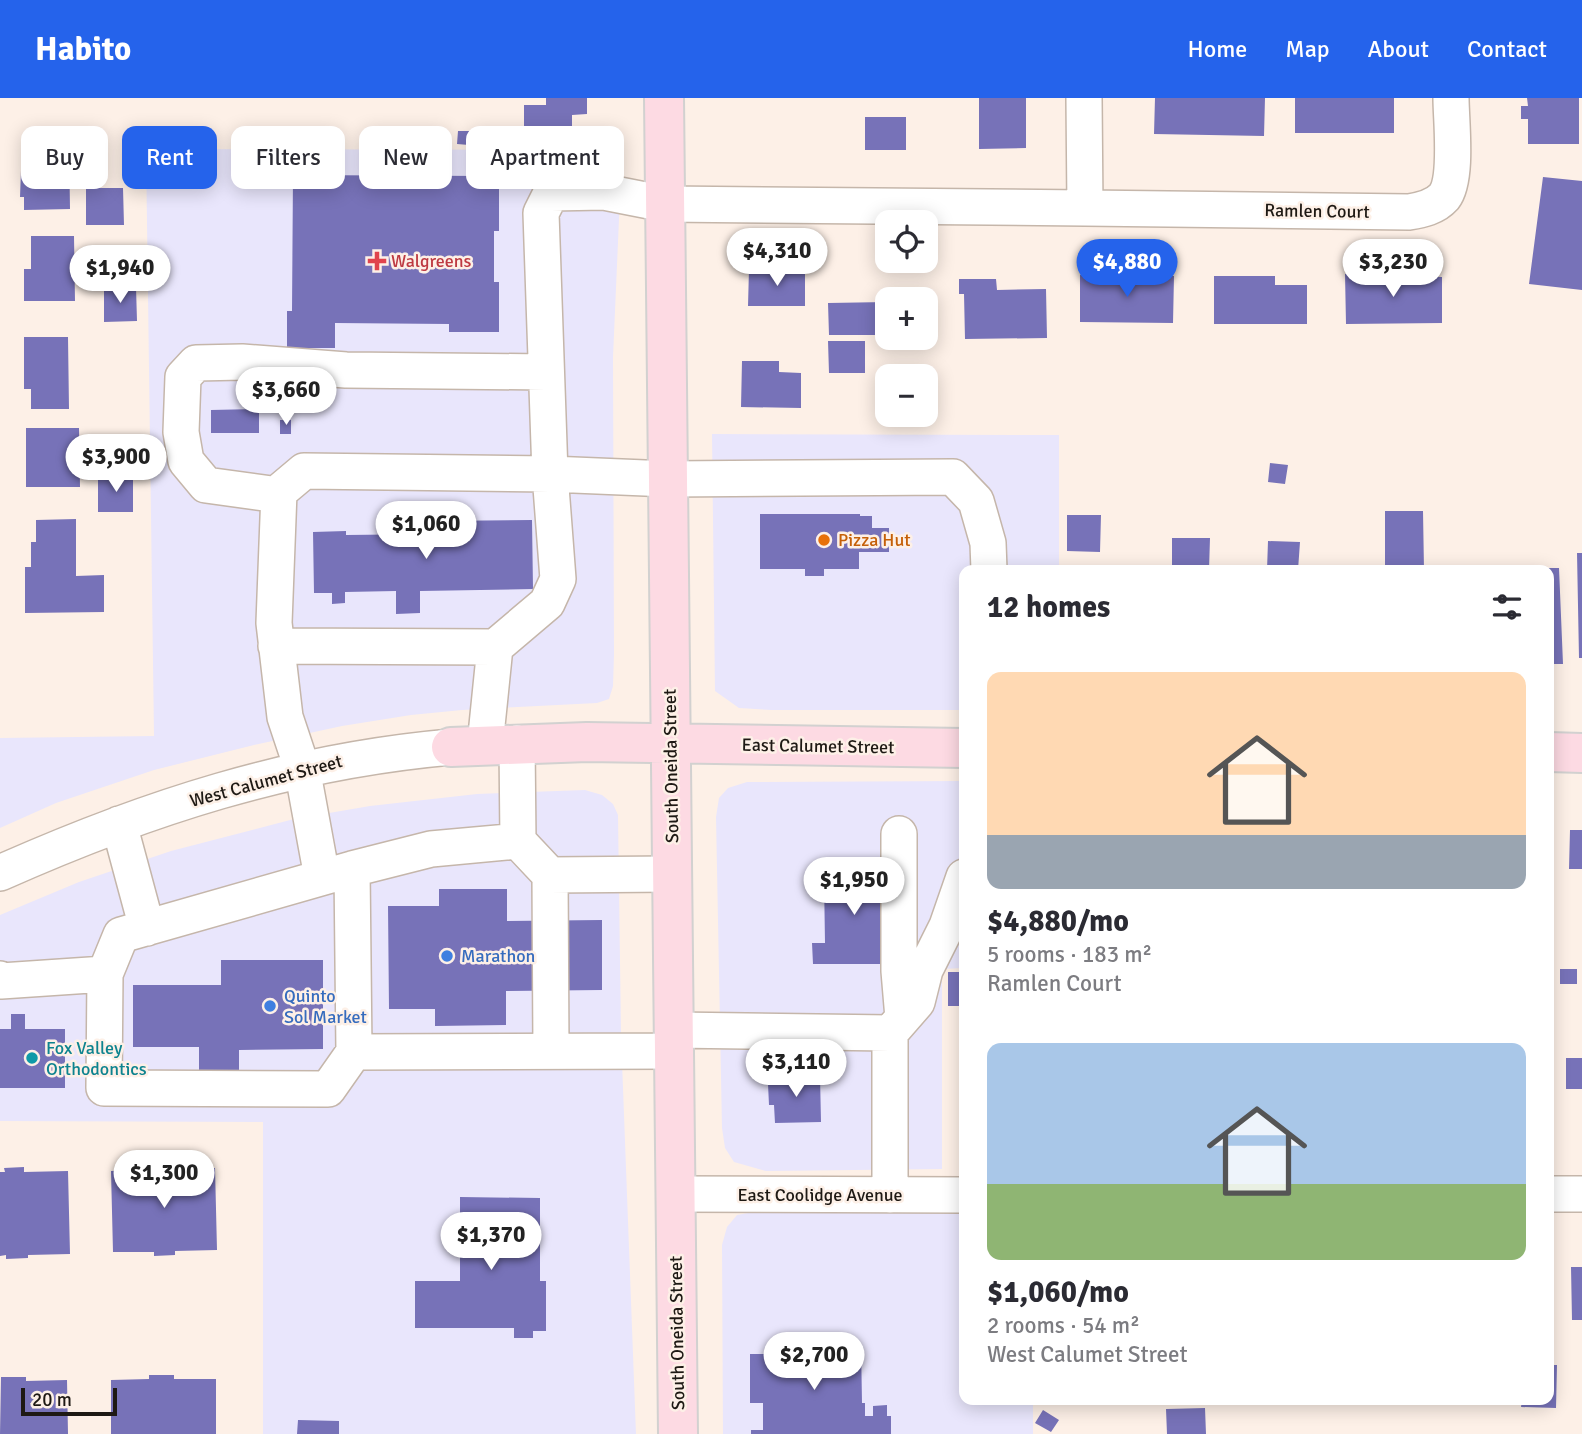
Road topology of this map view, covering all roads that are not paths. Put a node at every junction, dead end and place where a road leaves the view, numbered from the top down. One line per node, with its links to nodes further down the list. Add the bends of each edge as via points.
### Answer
1 (664, 98): 4 (main road, South Oneida Street)
2 (1083, 98): 5 (street)
3 (1451, 98): 5 (street, Ramlen Court, via 1449,186 1445,196 1424,209)
4 (666, 204): 5 (street, Ramlen Court); 6 (street, Ramlen Court, via 604,192 551,193 541,213); 8 (main road, South Oneida Street)
5 (1085, 208)
6 (547, 372): 7 (street); 9 (street, via 196,363 183,377 181,432 186,461 206,485)
7 (550, 474): 8 (street); 9 (street, via 304,471); 12 (street, via 558,579 547,603)
8 (668, 479): 10 (street, via 953,477 976,501 988,543); 13 (main road, South Oneida Street)
9 (279, 495): 11 (street)
10 (989, 565)
11 (276, 646): 12 (street); 18 (street, via 285,717)
12 (495, 647): 14 (street)
13 (671, 744): 14 (main road, West Calumet Street); 15 (main road, East Calumet Street); 24 (main road, South Oneida Street)
14 (484, 745): 18 (street, West Calumet Street); 21 (street)
15 (959, 747)
16 (1554, 752): 17 (main road)
17 (1582, 752)
18 (302, 768): 19 (street, West Calumet Street); 23 (street)
19 (119, 824): 22 (street, West Calumet Street); 27 (street)
20 (899, 834): 30 (street)
21 (518, 841): 23 (street, via 431,849); 25 (street)
22 (0, 873)
23 (337, 873): 27 (street); 33 (street)
24 (672, 874): 25 (street); 31 (main road, South Oneida Street)
25 (550, 875): 32 (street)
26 (959, 891): 30 (street, via 925,970 917,1002)
27 (147, 928): 28 (street, via 121,935)
28 (106, 974): 29 (street); 33 (street, via 104,1088 328,1089)
29 (0, 979)
30 (897, 1026): 31 (street); 37 (street)
31 (674, 1040): 32 (street); 34 (main road, South Oneida Street)
32 (551, 1051): 33 (street)
33 (354, 1052)
34 (676, 1194): 37 (street, East Coolidge Avenue); 39 (main road, South Oneida Street)
35 (1554, 1194): 36 (street)
36 (1582, 1194)
37 (890, 1195): 38 (street, East Coolidge Avenue)
38 (959, 1195)
39 (678, 1434)

